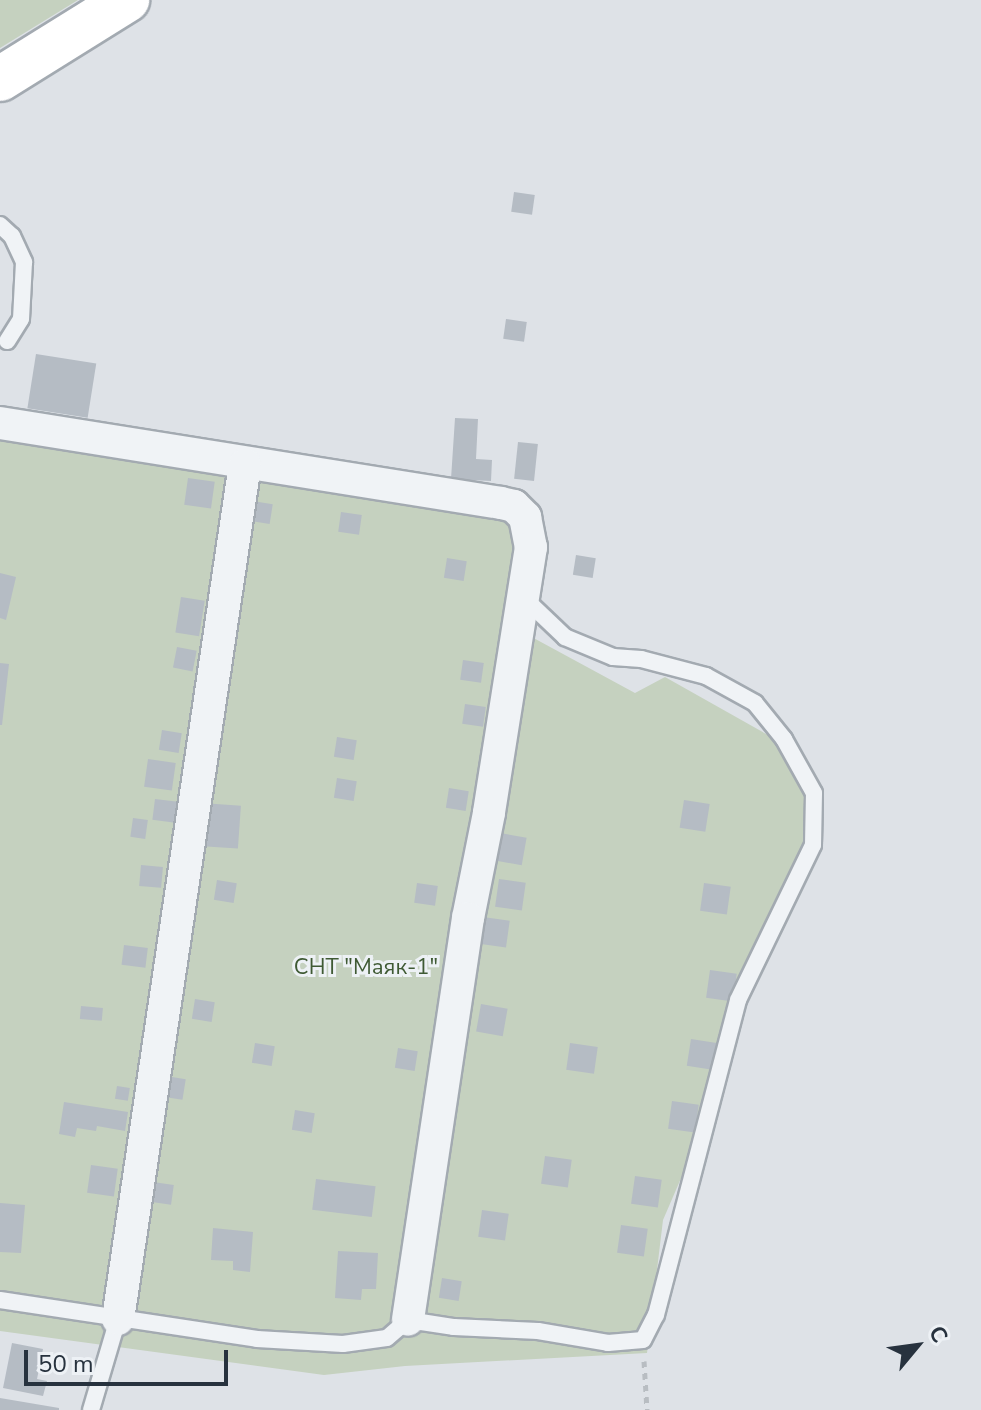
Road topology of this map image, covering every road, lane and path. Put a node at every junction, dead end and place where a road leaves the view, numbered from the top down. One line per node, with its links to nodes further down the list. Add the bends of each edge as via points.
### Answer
1 (127, 0): 2 (highway)
2 (0, 79)
3 (0, 225): 4 (lane, via 12,236 24,262 21,319)
4 (7, 341)
5 (0, 423): 6 (street)
6 (245, 464): 7 (street, via 514,506 531,531); 9 (street)
7 (522, 596): 10 (street); 11 (lane, via 565,637 613,657 706,676 755,703 784,739 814,793 813,845 738,1000 656,1315)
8 (0, 1300): 9 (lane)
9 (118, 1319): 10 (lane, via 257,1339 343,1344 387,1338); 12 (lane)
10 (408, 1320): 11 (lane, via 608,1343)
11 (643, 1340): 13 (path)
12 (91, 1410)
13 (647, 1410)

